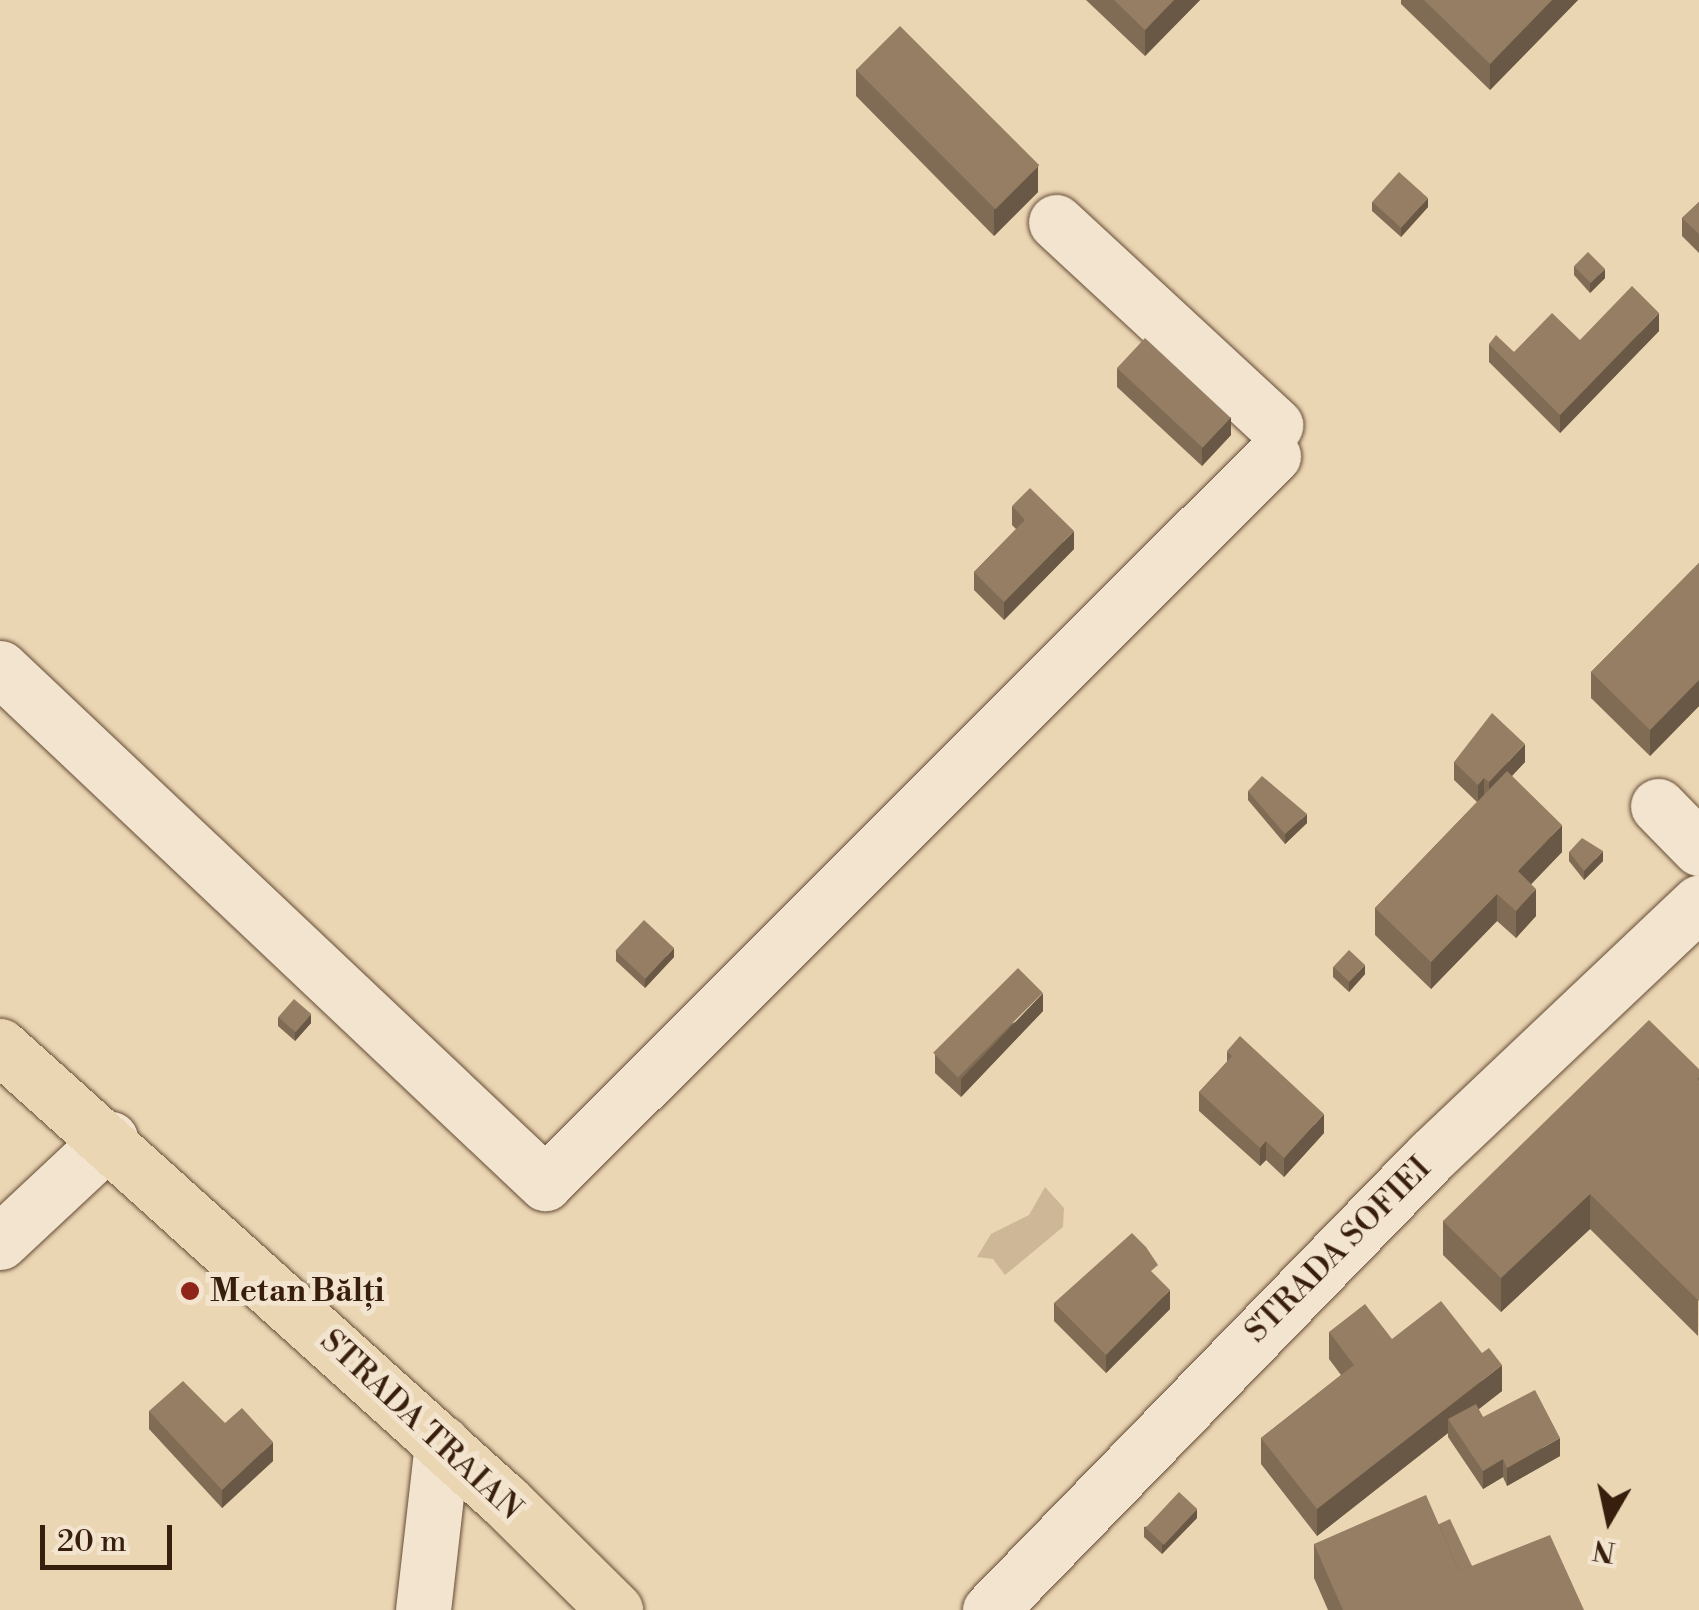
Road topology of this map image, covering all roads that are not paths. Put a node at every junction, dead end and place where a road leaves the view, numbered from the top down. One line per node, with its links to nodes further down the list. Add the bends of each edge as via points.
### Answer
1 (1056, 222): 2 (street, via 1274,440 546,1183)
2 (0, 668)
3 (1658, 806): 4 (street)
4 (1699, 848)
5 (1699, 903): 12 (street, STRADA SOFIEI, via 1431,1156)
6 (0, 1046): 7 (highway, STRADA TRАIAN)
7 (110, 1139): 8 (street); 9 (highway, STRADA TRАIAN)
8 (0, 1242)
9 (442, 1443): 10 (street); 11 (highway, STRADA TRАIAN)
10 (422, 1610)
11 (615, 1610)
12 (990, 1610)

